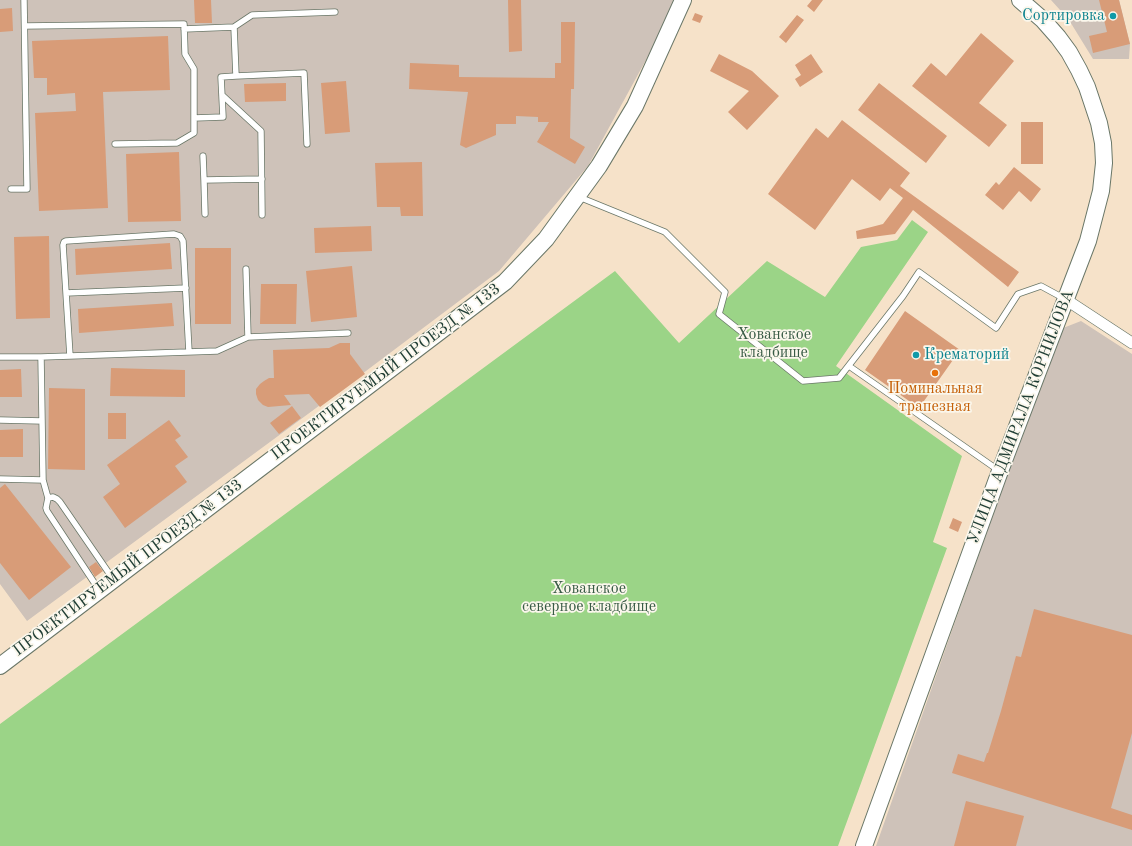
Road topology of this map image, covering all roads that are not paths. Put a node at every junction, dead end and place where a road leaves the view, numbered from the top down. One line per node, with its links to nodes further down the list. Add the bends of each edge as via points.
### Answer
1 (24, 0): 5 (lane)
2 (683, 0): 17 (street, ПРОЕКТИРУЕМЫЙ ПРОЕЗД № 133, via 635,106 599,166)
3 (1020, 0): 23 (street, УЛИЦА АДМИРАЛА КОРНИЛОВА, via 1043,20 1069,52 1094,105 1103,143 1101,191 1088,241)
4 (335, 12): 6 (lane, via 252,16)
5 (25, 26): 7 (lane, via 184,24); 16 (lane, via 27,189)
6 (234, 27): 7 (lane); 8 (lane)
7 (184, 29): 10 (lane, via 185,54 194,69)
8 (236, 76): 9 (lane, via 221,76); 12 (lane, via 304,73)
9 (222, 96): 10 (lane, via 223,116); 14 (lane, via 261,131)
10 (194, 118): 11 (lane, via 194,133 177,143)
11 (116, 144)
12 (307, 144)
13 (203, 156): 15 (lane)
14 (262, 178): 15 (lane); 19 (lane)
15 (204, 180): 18 (lane)
16 (10, 189)
17 (577, 196): 31 (lane, via 665,232 725,292 719,314 803,381 839,378); 38 (street, ПРОЕКТИРУЕМЫЙ ПРОЕЗД № 133, via 546,239 505,282)
18 (205, 214)
19 (262, 215)
20 (246, 269): 25 (lane)
21 (186, 288): 22 (lane); 22 (lane, via 184,241 174,234 64,242); 27 (lane)
22 (66, 293): 28 (lane)
23 (1065, 299): 26 (street); 31 (lane, via 1041,286 1018,294 996,328 919,272); 34 (street, УЛИЦА АДМИРАЛА КОРНИЛОВА)
24 (348, 333): 25 (lane)
25 (248, 337): 27 (lane, via 217,351)
26 (1132, 343)
27 (189, 352): 28 (lane)
28 (70, 356): 30 (lane)
29 (0, 357): 30 (lane)
30 (41, 357): 33 (lane)
31 (849, 366): 34 (lane)
32 (0, 420): 33 (lane)
33 (42, 421): 36 (lane)
34 (1000, 471): 41 (street, УЛИЦА АДМИРАЛА КОРНИЛОВА)
35 (0, 479): 36 (lane)
36 (43, 480): 37 (lane)
37 (48, 498): 38 (lane, via 53,497 60,502); 39 (lane, via 47,511)
38 (114, 579): 39 (street, ПРОЕКТИРУЕМЫЙ ПРОЕЗД № 133)
39 (99, 590): 40 (street, ПРОЕКТИРУЕМЫЙ ПРОЕЗД № 133)
40 (0, 666)
41 (864, 846)

